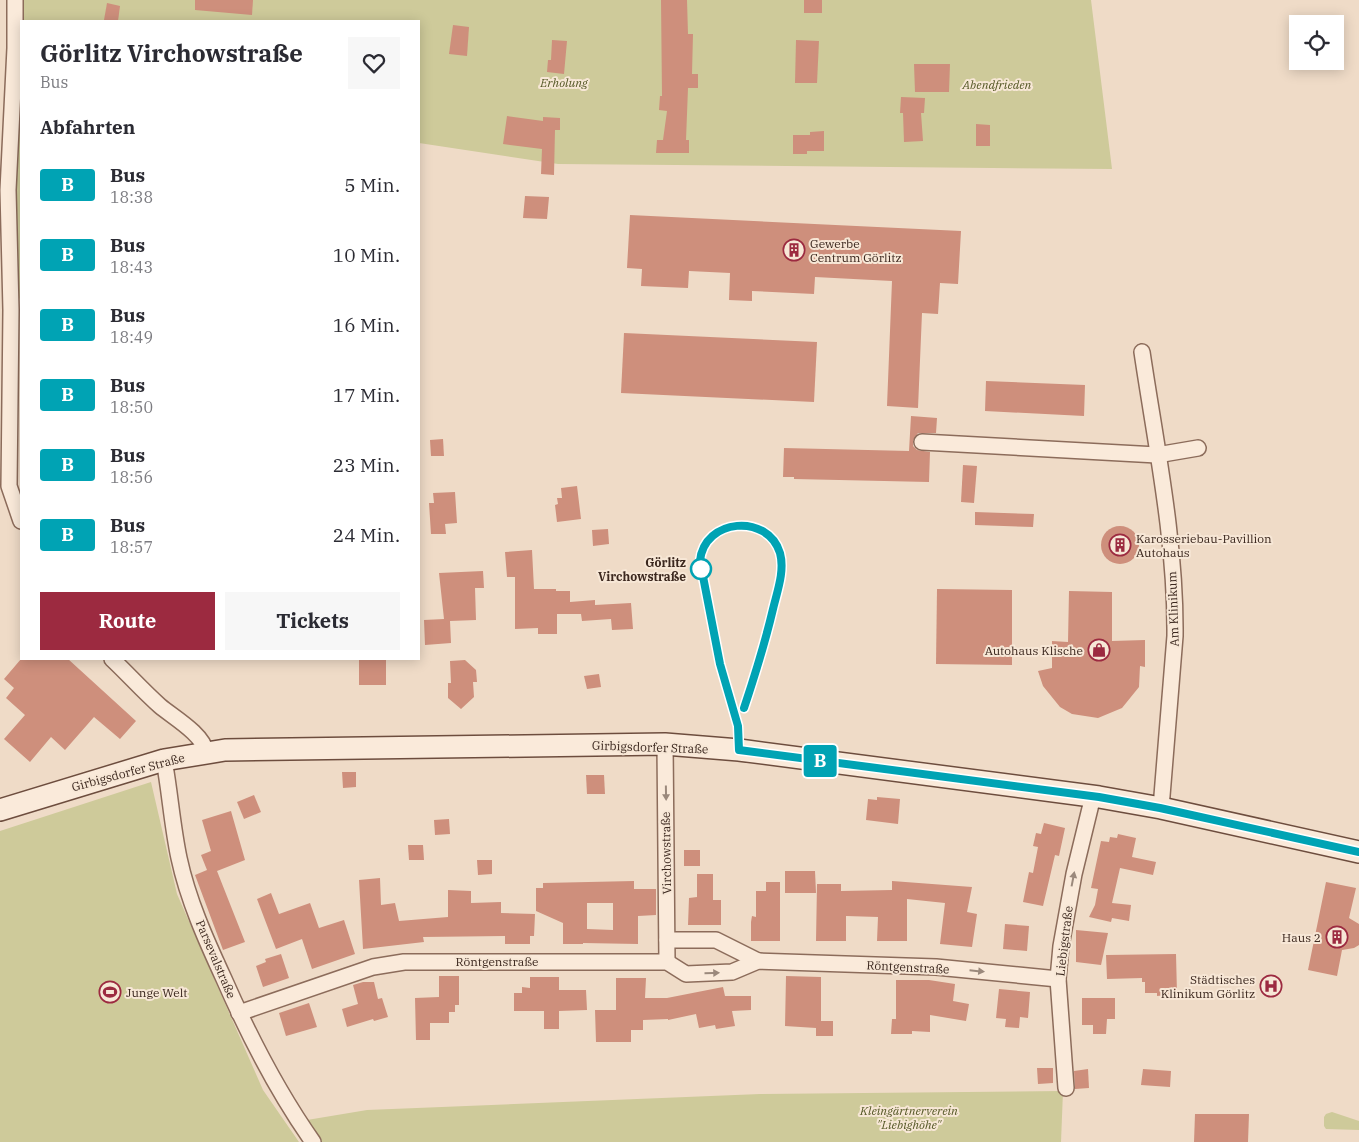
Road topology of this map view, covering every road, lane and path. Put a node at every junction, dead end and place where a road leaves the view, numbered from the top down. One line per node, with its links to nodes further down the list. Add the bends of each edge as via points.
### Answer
1 (15, 0): 2 (street, via 8,190)
2 (16, 310): 7 (street, via 9,486)
3 (1142, 352): 6 (street, Am Klinikum)
4 (922, 442): 6 (street)
5 (1198, 448): 6 (street)
6 (1157, 455): 13 (street, Am Klinikum, via 1167,513 1175,613)
7 (20, 518)
8 (113, 660): 10 (street, via 159,705 197,736)
9 (665, 744): 10 (street, Girbigsdorfer Straße, via 287,748); 12 (street, Girbigsdorfer Straße, via 739,750); 16 (street, Virchowstraße, one-way to 16)
10 (206, 752): 11 (street, Girbigsdorfer Straße)
11 (164, 760): 14 (street, Girbigsdorfer Straße); 20 (street, Parsevalstraße, via 179,858 188,890)
12 (1092, 796): 13 (street, Girbigsdorfer Straße); 19 (street, Liebigstraße, one-way to 12, via 1074,874)
13 (1160, 808): 15 (street, Girbigsdorfer Straße)
14 (0, 810)
15 (1359, 852)
16 (667, 940): 17 (street, Röntgenstraße, via 716,940); 18 (street, Virchowstraße)
17 (758, 961): 18 (street, Röntgenstraße, one-way to 17, via 686,974 732,972); 19 (street, Röntgenstraße, one-way to 19, via 936,967)
18 (667, 962): 20 (street, Röntgenstraße, via 404,962 373,967)
19 (1058, 979): 21 (street, Liebigstraße)
20 (239, 1013): 22 (street, Parsevalstraße, via 274,1082)
21 (1066, 1088)
22 (313, 1142)

